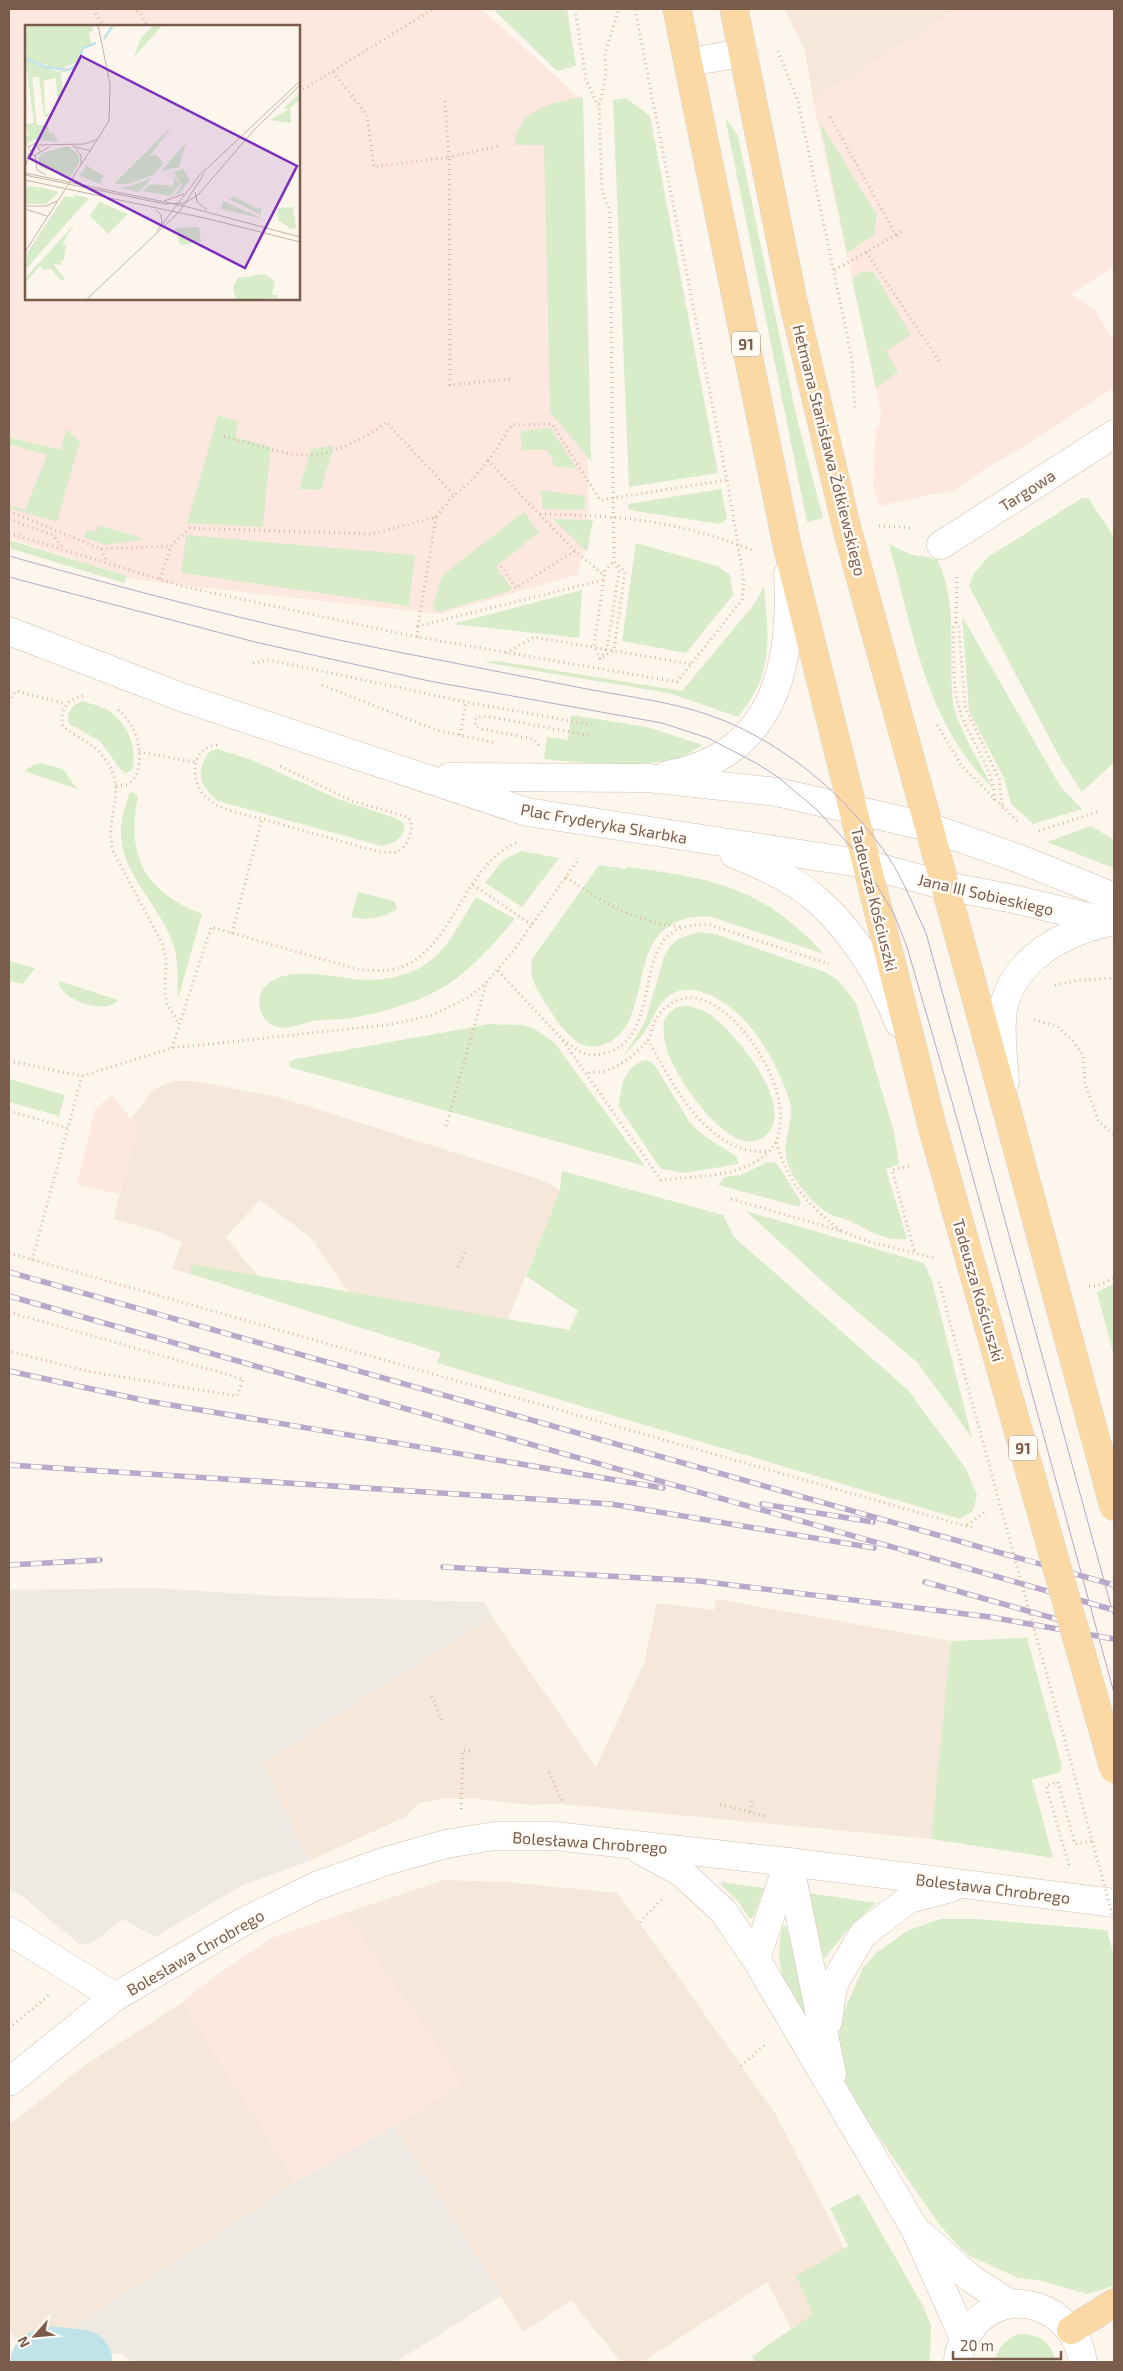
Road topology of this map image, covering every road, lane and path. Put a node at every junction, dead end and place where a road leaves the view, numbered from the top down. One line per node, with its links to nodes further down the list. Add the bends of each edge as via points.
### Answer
1 (93, 9): 9 (path)
2 (132, 9): 10 (path, via 139,12)
3 (433, 9): 14 (path)
4 (575, 9): 17 (path, via 586,80)
5 (619, 9): 17 (path, via 605,53 606,76)
6 (635, 9): 31 (path)
7 (677, 9): 13 (main road, 91)
8 (734, 9): 12 (main road, Hetmana Stanisława Żółkiewskiego)
9 (102, 25)
10 (147, 25)
11 (776, 46): 24 (path, via 798,102)
12 (744, 53): 13 (street); 94 (main road, Hetmana Stanisława Żółkiewskiego, via 793,301 847,529)
13 (688, 62): 43 (main road, 91)
14 (333, 72): 15 (path); 20 (path, via 367,115 374,167)
15 (300, 91)
16 (445, 101): 20 (path)
17 (599, 106): 33 (path, via 602,190 610,212)
18 (830, 117): 22 (path)
19 (499, 146): 20 (path)
20 (450, 157): 26 (path, via 450,384)
21 (904, 230): 22 (path)
22 (896, 235): 23 (path)
23 (866, 252): 24 (path); 25 (path)
24 (833, 271): 27 (path, via 852,359)
25 (940, 362)
26 (510, 379)
27 (855, 415)
28 (1114, 434): 44 (street, Targowa)
29 (224, 436): 32 (path, via 294,455 318,454 369,436 386,422)
30 (488, 461): 32 (path); 33 (path, via 512,425 552,424 600,500); 35 (path)
31 (727, 480): 33 (path); 42 (path)
32 (454, 495): 37 (path)
33 (613, 497): 36 (path)
34 (9, 511): 47 (path)
35 (539, 514): 36 (path); 48 (path)
36 (614, 516): 42 (path, via 682,526); 50 (path)
37 (436, 517): 45 (path, via 371,534 190,528); 58 (path)
38 (9, 519): 46 (path, via 53,535)
39 (882, 526): 40 (path)
40 (914, 528)
41 (9, 533): 46 (path)
42 (739, 545): 49 (path); 67 (path, via 744,581 742,600)
43 (786, 545): 87 (street, Plac Fryderyka Skarbka, via 788,642 781,675 764,713 749,732 713,760); 90 (main road)
44 (941, 545)
45 (171, 546): 47 (path); 55 (path)
46 (64, 548): 51 (path)
47 (102, 549): 51 (path)
48 (575, 552): 52 (path, via 516,588); 53 (path)
49 (756, 552)
50 (614, 561): 53 (path); 62 (path, via 619,572); 63 (path, via 625,572)
51 (107, 562): 55 (path)
52 (501, 566)
53 (604, 575): 56 (path)
54 (956, 575): 57 (path)
55 (160, 579): 60 (path)
56 (603, 580): 58 (path); 61 (path)
57 (956, 623): 89 (path, via 958,708 993,780); 91 (path, via 965,706 999,779)
58 (418, 626): 60 (path)
59 (9, 631): 86 (street, Plac Fryderyka Skarbka, via 181,697)
60 (417, 637): 64 (path)
61 (594, 646): 62 (path); 64 (path, via 534,637); 65 (path)
62 (607, 648): 63 (path); 65 (path)
63 (614, 650): 65 (path); 67 (path)
64 (506, 653): 67 (path, via 677,682)
65 (600, 659)
66 (253, 663): 73 (path, via 270,660)
67 (691, 664)
68 (322, 685): 78 (path, via 436,730)
69 (9, 690): 70 (path)
70 (16, 691): 72 (path); 74 (path)
71 (87, 695): 74 (path)
72 (9, 702)
73 (466, 702): 77 (path); 78 (path)
74 (66, 704): 88 (path, via 62,713 63,726 101,754 113,773)
75 (115, 707): 83 (path, via 132,728)
76 (934, 719): 89 (path, via 961,765)
77 (593, 725)
78 (460, 735): 80 (path)
79 (592, 736): 82 (path, via 486,716 474,721 475,726 534,739 539,746)
80 (505, 744)
81 (222, 745): 84 (path, via 206,748)
82 (537, 749)
83 (139, 752): 84 (path); 88 (path, via 134,779 124,785)
84 (195, 762): 93 (path, via 198,787 204,797 216,805)
85 (272, 763): 93 (path, via 352,800 408,817 412,828 406,843 396,852 378,852)
86 (426, 777): 87 (street, Plac Fryderyka Skarbka); 97 (street, Plac Fryderyka Skarbka, via 527,812)
87 (648, 778): 90 (street, Plac Fryderyka Skarbka, via 778,792)
88 (116, 785): 114 (path, via 110,834 113,851 163,945 167,1005)
89 (994, 800): 91 (path)
90 (852, 809): 94 (street, Plac Fryderyka Skarbka); 100 (main road, Tadeusza Kościuszki)
91 (1003, 809): 95 (path)
92 (1097, 812): 96 (path)
93 (262, 819): 107 (path)
94 (930, 827): 103 (main road, Hetmana Stanisława Żółkiewskiego); 104 (street, via 1020,860)
95 (1024, 827)
96 (1032, 833)
97 (698, 839): 100 (street, Plac Fryderyka Skarbka); 119 (street, Plac Fryderyka Skarbka, via 755,862 816,900 866,958 889,999)
98 (521, 841): 102 (path, via 491,860)
99 (578, 860): 101 (path)
100 (866, 864): 103 (street, Jana III Sobieskiego); 119 (main road, Tadeusza Kościuszki)
101 (566, 877): 105 (path); 106 (path, via 602,902 631,916)
102 (473, 885): 105 (path); 107 (path, via 429,949 399,968 360,970)
103 (946, 886): 104 (street, Jana III Sobieskiego); 122 (main road)
104 (1112, 914): 122 (street, Jana III Sobieskiego, via 1054,941 1026,966 1014,984 1002,1020)
105 (532, 925): 109 (path)
106 (683, 927): 108 (path, via 711,925); 115 (path, via 665,940 658,950 639,1019 630,1036 615,1050 600,1055 586,1054)
107 (232, 933): 114 (path, via 211,927)
108 (833, 966)
109 (498, 971): 111 (path); 115 (path)
110 (1114, 978): 112 (path)
111 (486, 983): 117 (path, via 469,997 430,1016 395,1023); 124 (path)
112 (1052, 986)
113 (1032, 1020): 126 (path, via 1058,1026 1083,1055 1085,1084 1099,1122)
114 (179, 1024): 117 (path)
115 (561, 1038): 120 (path)
116 (648, 1040): 120 (path, via 633,1055 608,1070); 127 (path, via 655,1020 668,1005 687,998 707,1002 725,1014 746,1035 774,1081 781,1105 781,1129); 128 (path, via 688,1108 717,1135 747,1151)
117 (172, 1048): 121 (path)
118 (9, 1061): 121 (path)
119 (917, 1067): 148 (main road, Tadeusza Kościuszki / 91, bridge)
120 (586, 1073): 128 (path, via 661,1180 733,1171)
121 (82, 1076): 125 (path)
122 (1006, 1107): 141 (main road, bridge)
123 (9, 1111): 125 (path)
124 (446, 1126)
125 (68, 1128): 135 (path)
126 (1114, 1134)
127 (776, 1142): 128 (path); 130 (path, via 781,1159 802,1195 814,1210 840,1231)
128 (769, 1151)
129 (910, 1166): 134 (path, via 892,1170)
130 (731, 1200)
131 (930, 1247): 136 (path)
132 (465, 1252): 137 (path)
133 (9, 1253): 135 (path)
134 (916, 1254)
135 (32, 1260): 143 (path)
136 (935, 1266)
137 (458, 1267)
138 (938, 1276): 156 (path, bridge)
139 (9, 1312): 140 (path, via 243,1379 237,1396 86,1371)
140 (9, 1351)
141 (1114, 1507)
142 (985, 1512): 143 (path)
143 (966, 1525): 144 (path)
144 (973, 1528)
145 (432, 1696): 146 (path)
146 (442, 1721)
147 (474, 1752): 154 (path, via 463,1750)
148 (1114, 1769)
149 (548, 1772): 152 (path)
150 (753, 1799): 153 (path)
151 (720, 1804): 153 (path)
152 (564, 1806)
153 (750, 1812): 155 (path)
154 (461, 1815)
155 (765, 1816)
156 (1092, 1841): 159 (path, via 1075,1844 1058,1782 1046,1786); 163 (path, bridge)
157 (628, 1843): 158 (street, Bolesława Chrobrego); 166 (street, via 682,1872 723,1911); 167 (street, Bolesława Chrobrego, via 555,1836 496,1836 412,1853 316,1886 241,1923)
158 (789, 1862): 160 (street, Bolesława Chrobrego); 166 (street); 169 (street)
159 (1070, 1868)
160 (965, 1884): 162 (street, Bolesława Chrobrego); 169 (street, via 909,1899 863,1934 833,1985)
161 (665, 1897): 164 (path)
162 (1114, 1903)
163 (1114, 1920)
164 (640, 1922)
165 (9, 1931): 167 (street)
166 (756, 1959): 172 (street)
167 (115, 1997): 171 (street, Bolesława Chrobrego)
168 (772, 2039): 170 (path)
169 (826, 2043): 172 (street)
170 (741, 2066)
171 (9, 2082)
172 (837, 2096): 173 (street)
173 (915, 2229): 175 (street, via 970,2278); 177 (street)
174 (1114, 2303): 176 (main road)
175 (1010, 2304): 176 (street, via 1044,2308); 177 (street, via 976,2322)
176 (1071, 2330): 178 (street)
177 (961, 2350)
178 (1083, 2362)

